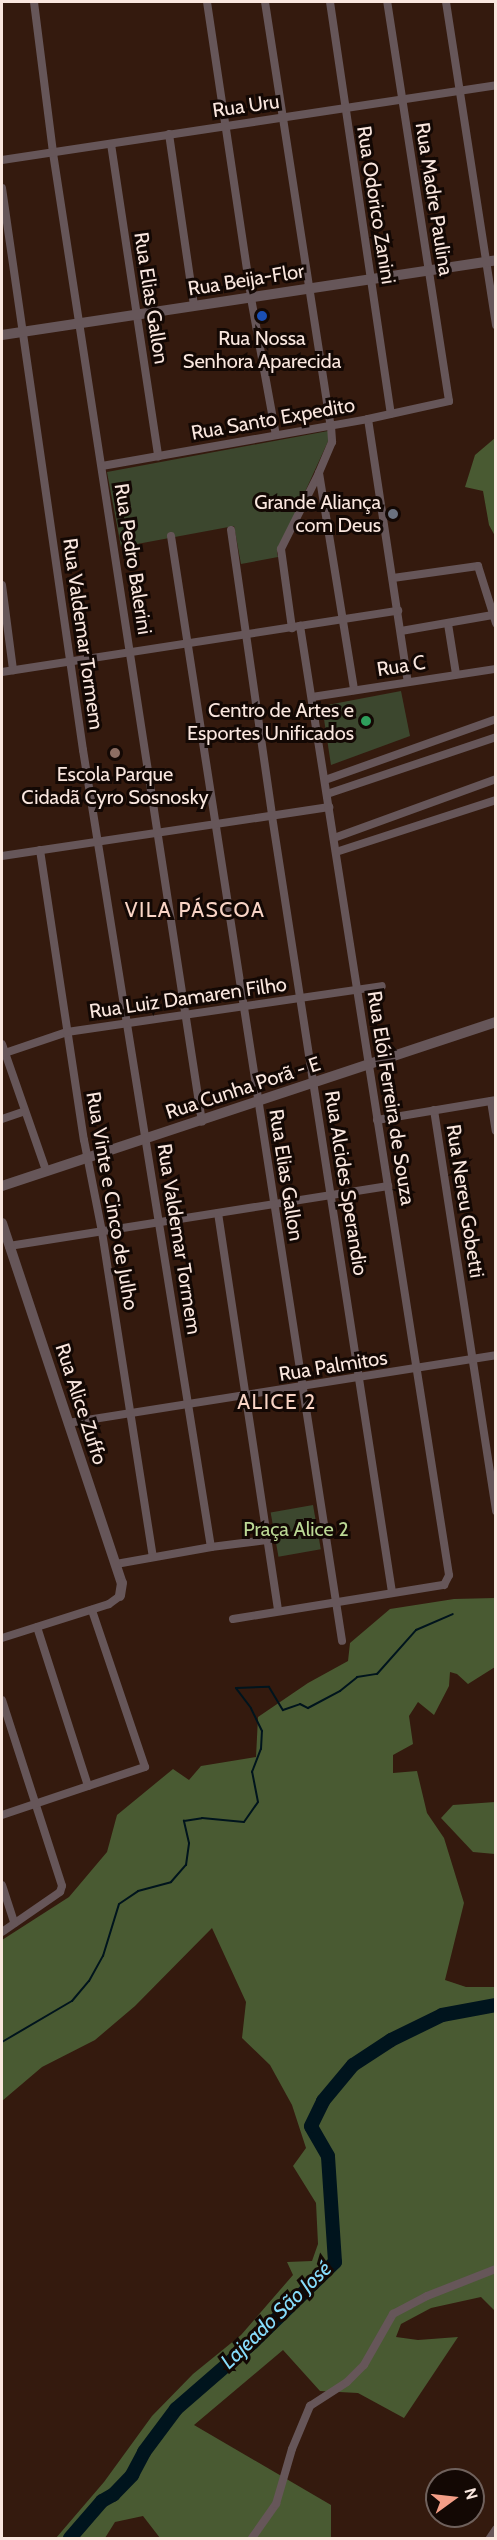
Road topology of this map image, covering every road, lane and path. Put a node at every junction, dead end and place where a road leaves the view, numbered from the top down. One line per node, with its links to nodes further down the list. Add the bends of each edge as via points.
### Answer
1 (34, 2): 15 (street, Rua Pedro Balerini)
2 (207, 2): 12 (street)
3 (265, 2): 11 (street)
4 (330, 2): 10 (street, Rua Odorico Zanini)
5 (387, 2): 9 (street, Rua Madre Paulina)
6 (446, 2): 8 (street)
7 (495, 85): 8 (street, Rua Uru)
8 (459, 90): 9 (street, Rua Uru); 18 (street)
9 (402, 99): 10 (street, Rua Uru); 19 (street, Rua Madre Paulina)
10 (344, 108): 11 (street, Rua Uru); 20 (street, Rua Odorico Zanini)
11 (284, 117): 12 (street, Rua Uru); 21 (street)
12 (224, 125): 13 (street, Rua Uru); 22 (street)
13 (169, 134): 14 (street, Rua Uru); 23 (street)
14 (111, 144): 15 (street, Rua Uru); 24 (street, Rua Elias Gallon)
15 (53, 153): 16 (street, Rua Uru); 25 (street, Rua Pedro Balerini)
16 (2, 160)
17 (2, 188): 27 (street, Rua Valdemar Tormem)
18 (491, 261): 19 (street, Rua Beija-Flor); 26 (street)
19 (428, 271): 20 (street, Rua Beija-Flor); 29 (street, Rua Madre Paulina)
20 (370, 280): 21 (street, Rua Beija-Flor); 30 (street, Rua Odorico Zanini)
21 (309, 289): 22 (street, Rua Beija-Flor); 32 (street)
22 (251, 298): 23 (street, Rua Beija-Flor); 33 (street)
23 (194, 306): 24 (street, Rua Beija-Flor)
24 (137, 315): 25 (street, Rua Beija-Flor); 34 (street, Rua Elias Gallon)
25 (80, 324): 27 (street, Rua Beija-Flor); 35 (street, Rua Pedro Balerini)
26 (495, 325)
27 (23, 332): 28 (street, Rua Beija-Flor); 50 (street, Rua Valdemar Tormem)
28 (2, 335)
29 (449, 401): 30 (street, Rua Santo Expedito)
30 (390, 414): 31 (street, Rua Santo Expedito)
31 (368, 419): 32 (street, Rua Santo Expedito); 39 (street)
32 (332, 426): 33 (street, Rua Santo Expedito); 36 (street, Rua Elói Ferreira de Souza, via 332,442)
33 (276, 435): 34 (street, Rua Santo Expedito)
34 (158, 456): 35 (street, Rua Santo Expedito)
35 (102, 466): 49 (street, Rua Pedro Balerini)
36 (319, 473): 43 (street); 45 (street, Rua Elói Ferreira de Souza, via 281,549)
37 (231, 530): 47 (street, Rua Alcides Sperandio)
38 (171, 536): 48 (street, Rua Elias Gallon)
39 (393, 578): 41 (street); 42 (street, via 478,566)
40 (2, 585): 52 (street)
41 (398, 611): 43 (street); 46 (street)
42 (494, 619): 44 (street)
43 (345, 620): 45 (street); 56 (street)
44 (448, 624): 46 (street); 54 (street)
45 (296, 627): 47 (street); 57 (street, Rua Elói Ferreira de Souza)
46 (401, 631): 55 (street)
47 (247, 634): 48 (street); 65 (street, Rua Alcides Sperandio)
48 (187, 644): 49 (street); 66 (street, Rua Elias Gallon)
49 (130, 652): 50 (street); 67 (street, Rua Pedro Balerini)
50 (72, 661): 52 (street); 69 (street, Rua Valdemar Tormem)
51 (495, 669): 54 (street, Rua C)
52 (13, 670): 53 (street)
53 (2, 672)
54 (456, 674): 55 (street, Rua C)
55 (408, 682): 56 (street, Rua C)
56 (354, 690): 57 (street, Rua C)
57 (312, 697): 61 (street, Rua Elói Ferreira de Souza)
58 (495, 719): 61 (street)
59 (495, 737): 62 (street)
60 (495, 779): 68 (street)
61 (325, 780): 62 (street, Rua Elói Ferreira de Souza)
62 (327, 794): 64 (street, Rua Elói Ferreira de Souza)
63 (495, 800): 71 (street)
64 (329, 807): 65 (street); 68 (street, Rua Elói Ferreira de Souza)
65 (272, 816): 66 (street); 75 (street, Rua Alcides Sperandio)
66 (216, 824): 67 (street); 76 (street, Rua Elias Gallon)
67 (158, 833): 69 (street); 77 (street, Rua Pedro Balerini)
68 (334, 838): 71 (street, Rua Elói Ferreira de Souza)
69 (99, 842): 70 (street); 79 (street, Rua Valdemar Tormem)
70 (40, 850): 72 (street); 80 (street, Rua Vinte e Cinco de Julho)
71 (336, 852): 74 (street, Rua Elói Ferreira de Souza)
72 (2, 856)
73 (382, 986): 74 (street, Rua Luiz Damaren Filho)
74 (357, 990): 75 (street, Rua Luiz Damaren Filho); 82 (street, Rua Elói Ferreira de Souza)
75 (300, 998): 76 (street, Rua Luiz Damaren Filho); 83 (street, Rua Alcides Sperandio)
76 (244, 1006): 77 (street, Rua Luiz Damaren Filho); 85 (street, Rua Elias Gallon)
77 (186, 1015): 79 (street, Rua Luiz Damaren Filho); 90 (street, Rua Pedro Balerini)
78 (495, 1022): 82 (street, Rua Cunha Porã - E)
79 (127, 1024): 80 (street, Rua Luiz Damaren Filho); 92 (street, Rua Valdemar Tormem)
80 (67, 1032): 81 (street, Rua Luiz Damaren Filho); 93 (street, Rua Vinte e Cinco de Julho)
81 (3, 1050): 87 (street)
82 (369, 1066): 83 (street, Rua Cunha Porã - E); 89 (street, Rua Elói Ferreira de Souza)
83 (314, 1084): 85 (street, Rua Cunha Porã - E); 97 (street, Rua Alcides Sperandio)
84 (493, 1100): 86 (street); 91 (street)
85 (258, 1103): 90 (street, Rua Cunha Porã - E); 98 (street, Rua Elias Gallon)
86 (434, 1110): 89 (street); 105 (street, Rua Nereu Gobetti)
87 (25, 1111): 88 (street); 94 (street)
88 (2, 1119)
89 (377, 1120): 96 (street, Rua Elói Ferreira de Souza)
90 (202, 1122): 92 (street, Rua Cunha Porã - E)
91 (495, 1131)
92 (147, 1138): 93 (street, Rua Cunha Porã - E); 100 (street, Rua Valdemar Tormem)
93 (88, 1156): 94 (street, Rua Cunha Porã - E); 102 (street, Rua Vinte e Cinco de Julho)
94 (46, 1170): 95 (street, Rua Cunha Porã - E)
95 (2, 1186)
96 (388, 1186): 97 (street); 106 (street, Rua Elói Ferreira de Souza)
97 (330, 1196): 98 (street); 107 (street, Rua Alcides Sperandio)
98 (275, 1205): 99 (street); 108 (street, Rua Elias Gallon)
99 (218, 1213): 100 (street); 109 (street)
100 (160, 1222): 102 (street); 110 (street, Rua Valdemar Tormem)
101 (2, 1223): 103 (street, Rua Alice Zuffo)
102 (102, 1232): 103 (street); 111 (street, Rua Vinte e Cinco de Julho)
103 (9, 1245): 112 (street, Rua Alice Zuffo)
104 (495, 1355): 105 (street, Rua Palmitos)
105 (472, 1359): 106 (street, Rua Palmitos); 113 (street, Rua Nereu Gobetti)
106 (416, 1370): 107 (street, Rua Palmitos); 118 (street, Rua Elói Ferreira de Souza, via 449,1575 444,1585)
107 (360, 1378): 108 (street, Rua Palmitos); 118 (street, Rua Alcides Sperandio)
108 (303, 1387): 109 (street, Rua Palmitos); 120 (street, Rua Elias Gallon)
109 (246, 1396): 110 (street, Rua Palmitos); 114 (street)
110 (188, 1405): 111 (street, Rua Palmitos); 115 (street, Rua Valdemar Tormem)
111 (130, 1414): 112 (street, Rua Palmitos); 116 (street, Rua Vinte e Cinco de Julho)
112 (69, 1423): 117 (street, Rua Alice Zuffo)
113 (495, 1511)
114 (267, 1540): 115 (street); 122 (street)
115 (211, 1547): 116 (street)
116 (153, 1557): 117 (street)
117 (116, 1564): 119 (street, Rua Alice Zuffo, via 122,1583)
118 (392, 1592): 120 (street)
119 (120, 1596): 121 (street)
120 (336, 1601): 122 (street); 126 (street, Rua Elias Gallon)
121 (92, 1610): 124 (street); 128 (street, via 145,1767)
122 (278, 1611): 123 (street)
123 (233, 1619)
124 (37, 1627): 125 (street); 128 (street)
125 (2, 1638)
126 (342, 1641)
127 (2, 1700): 129 (street)
128 (88, 1786): 129 (street)
129 (35, 1804): 130 (street); 132 (street, via 62,1890)
130 (2, 1815)
131 (2, 1885): 132 (street)
132 (14, 1923): 133 (street)
133 (2, 1932)
134 (495, 2269): 136 (street, via 393,2314 364,2366 310,2406 276,2504)
135 (495, 2529): 137 (street)
136 (252, 2538)
137 (490, 2538)

